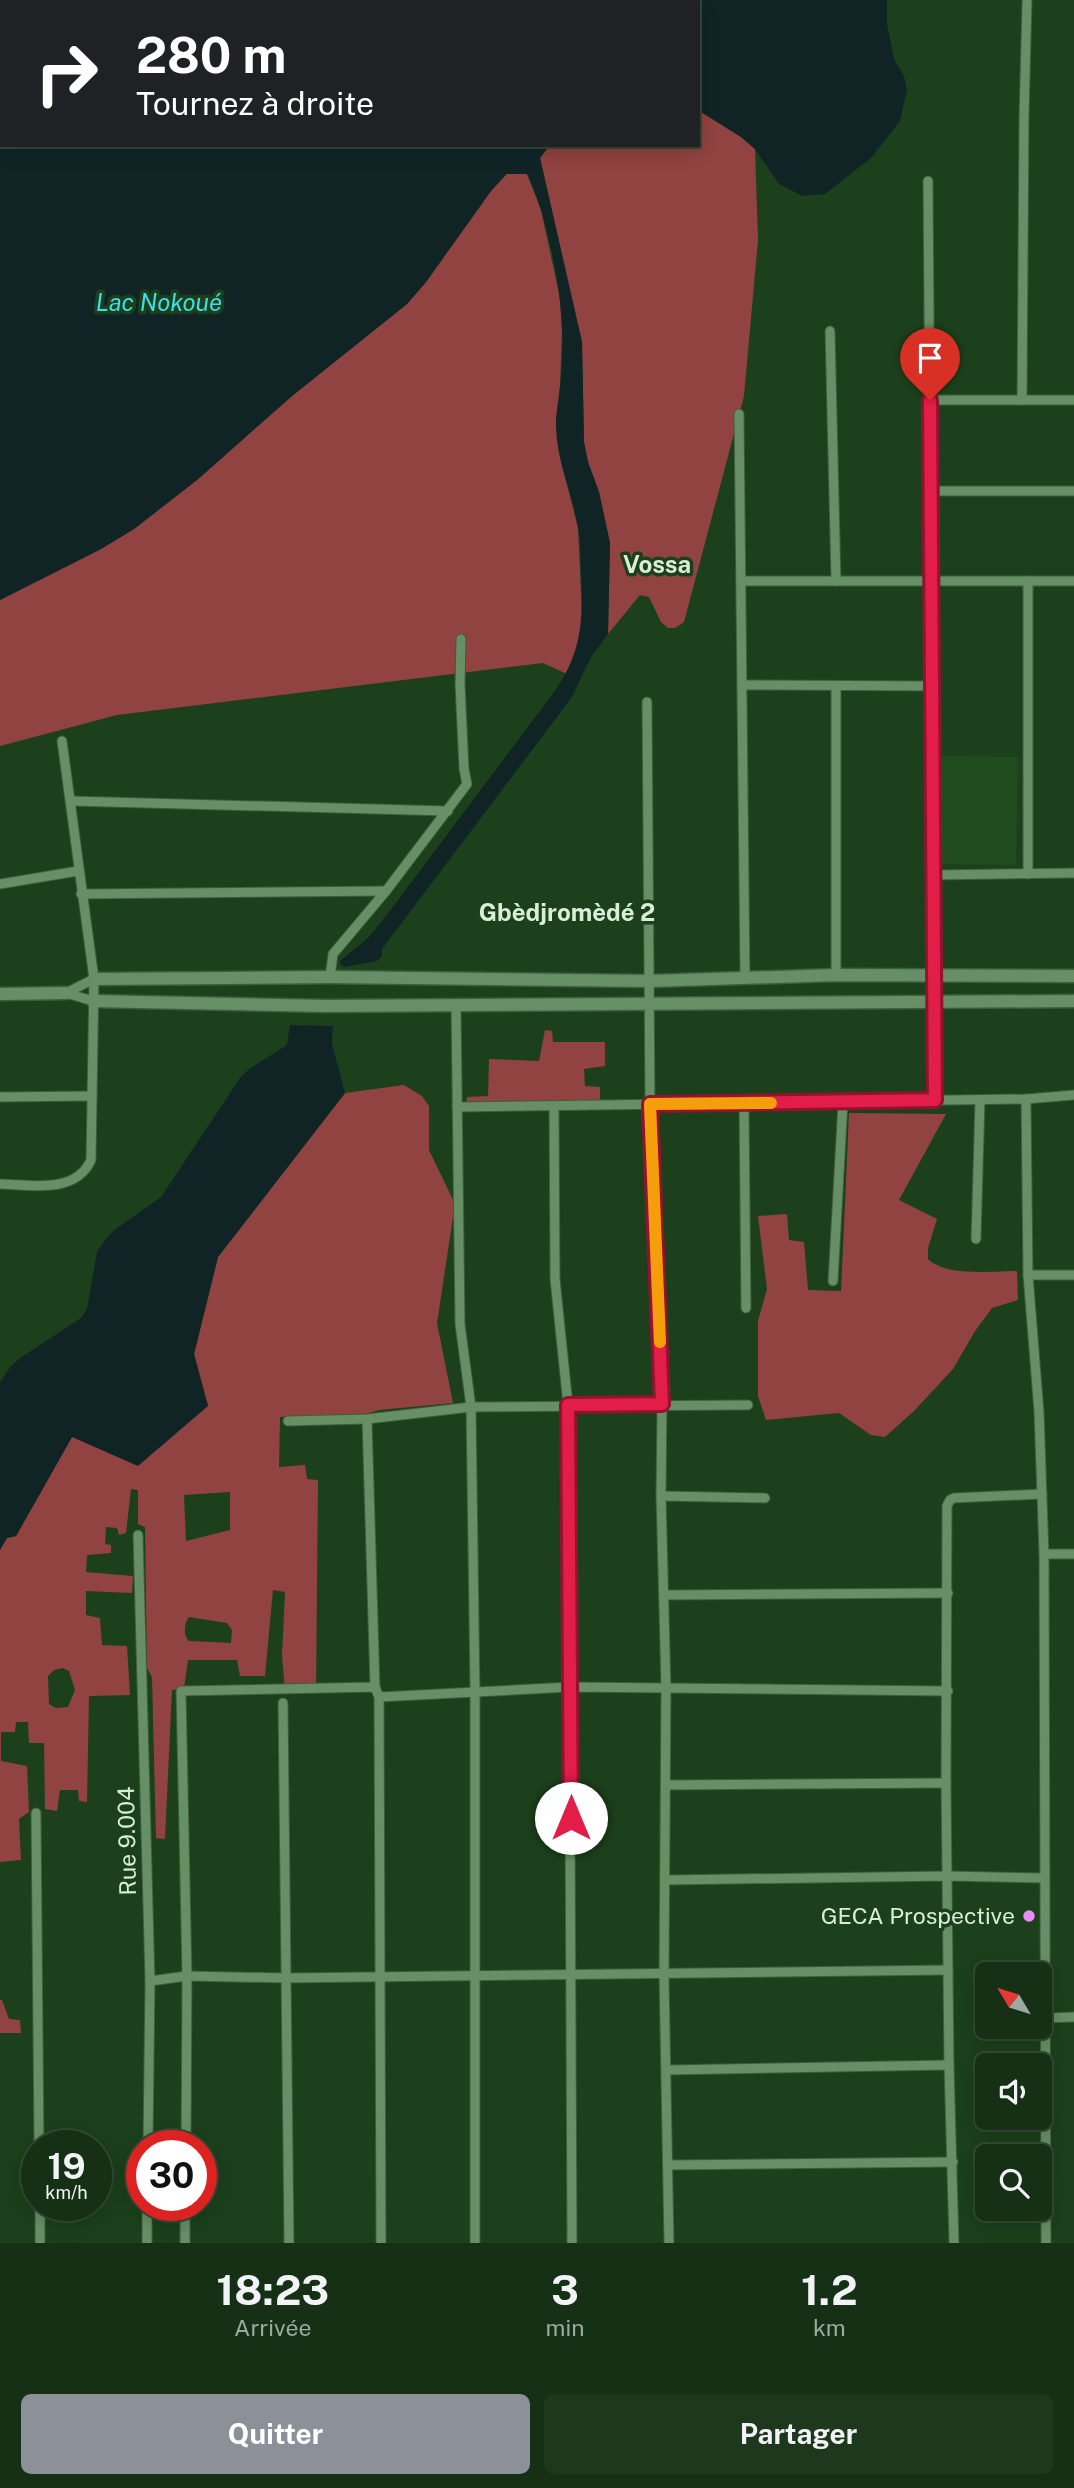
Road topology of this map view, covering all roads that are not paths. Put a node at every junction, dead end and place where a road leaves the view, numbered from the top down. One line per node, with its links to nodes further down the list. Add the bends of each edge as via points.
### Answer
1 (1027, 2): 5 (street)
2 (928, 181): 4 (street)
3 (830, 331): 10 (street)
4 (930, 400): 5 (street); 8 (street)
5 (1022, 400): 6 (street)
6 (1074, 400)
7 (738, 414): 12 (street)
8 (930, 491): 9 (street); 11 (street)
9 (1074, 491)
10 (836, 580): 11 (street); 12 (street)
11 (931, 580): 13 (street); 18 (street)
12 (741, 581): 16 (street)
13 (1028, 581): 14 (street); 25 (street)
14 (1074, 581)
15 (461, 639): 22 (street, via 467,784)
16 (742, 685): 17 (street); 34 (street)
17 (835, 686): 18 (street); 30 (street)
18 (931, 686): 26 (street)
19 (647, 702): 36 (street)
20 (62, 741): 21 (street)
21 (71, 801): 22 (street); 23 (street)
22 (448, 811): 28 (street)
23 (78, 871): 27 (street); 29 (street)
24 (1074, 873): 25 (street)
25 (1028, 874): 26 (street)
26 (933, 875): 31 (street)
27 (0, 884)
28 (386, 891): 29 (street); 33 (street, via 333,954)
29 (81, 894): 35 (street)
30 (836, 975): 31 (street); 34 (street)
31 (933, 976): 32 (street); 41 (street)
32 (1074, 976)
33 (330, 977): 35 (street); 36 (street)
34 (745, 978): 36 (street)
35 (94, 979): 37 (street); 40 (street)
36 (650, 982): 43 (street)
37 (65, 993): 38 (street); 40 (street)
38 (0, 994)
39 (1074, 1000): 41 (street)
40 (93, 1001): 42 (street); 45 (street)
41 (935, 1001): 43 (street); 48 (street)
42 (456, 1005): 43 (street); 54 (street)
43 (650, 1005): 52 (street)
44 (1074, 1094): 47 (street)
45 (92, 1096): 46 (street); 55 (street, via 91,1160 80,1176 48,1185)
46 (0, 1097)
47 (1026, 1099): 49 (street); 57 (street)
48 (935, 1100): 49 (street); 50 (street)
49 (980, 1100): 56 (street)
50 (843, 1102): 51 (street); 59 (street)
51 (744, 1103): 52 (street); 60 (street)
52 (650, 1104): 53 (street); 61 (street)
53 (554, 1106): 54 (street); 62 (street, via 555,1279)
54 (457, 1107): 64 (street, via 460,1324)
55 (0, 1184)
56 (976, 1239)
57 (1028, 1275): 58 (street); 67 (street)
58 (1074, 1275)
59 (833, 1281)
60 (746, 1308)
61 (662, 1404): 62 (street); 63 (street); 68 (street)
62 (568, 1405): 64 (street); 76 (street)
63 (748, 1405)
64 (471, 1407): 65 (street); 79 (street)
65 (367, 1419): 66 (street); 75 (street)
66 (288, 1421)
67 (1042, 1494): 71 (street); 73 (street, via 950,1500)
68 (661, 1496): 69 (street); 74 (street)
69 (765, 1498)
70 (138, 1535): 96 (street, Rue 9.004)
71 (1044, 1554): 72 (street); 86 (street)
72 (1074, 1554)
73 (948, 1593): 74 (street); 78 (street)
74 (664, 1595): 77 (street)
75 (375, 1687): 80 (street); 91 (street, via 181,1691)
76 (570, 1687): 77 (street); 79 (street); 93 (street)
77 (666, 1688): 78 (street); 83 (street)
78 (948, 1691): 82 (street)
79 (475, 1692): 80 (street); 92 (street)
80 (379, 1697): 94 (street)
81 (283, 1703): 95 (street)
82 (946, 1783): 83 (street); 85 (street)
83 (667, 1785): 87 (street)
84 (36, 1813): 102 (street)
85 (947, 1876): 86 (street); 87 (street); 89 (street)
86 (1044, 1878): 88 (street)
87 (666, 1880): 90 (street)
88 (1045, 1962)
89 (948, 1970): 90 (street); 100 (street)
90 (664, 1975): 93 (street); 101 (street)
91 (187, 1976): 95 (street); 96 (street); 104 (street)
92 (474, 1976): 93 (street); 94 (street); 115 (street)
93 (572, 1976): 116 (street)
94 (381, 1977): 95 (street); 114 (street)
95 (286, 1978): 113 (street)
96 (150, 1981): 103 (street, Rue 9.004)
97 (1074, 2017): 98 (street)
98 (1052, 2018)
99 (1046, 2039): 119 (street)
100 (949, 2065): 101 (street); 105 (street)
101 (667, 2070): 106 (street)
102 (39, 2130)
103 (148, 2130)
104 (186, 2130)
105 (953, 2162): 106 (street); 118 (street)
106 (669, 2165): 117 (street)
107 (40, 2221): 110 (street)
108 (147, 2221): 111 (street)
109 (185, 2221): 112 (street)
110 (40, 2243)
111 (147, 2243)
112 (185, 2243)
113 (289, 2243)
114 (381, 2243)
115 (475, 2243)
116 (572, 2243)
117 (669, 2243)
118 (954, 2243)
119 (1046, 2243)

